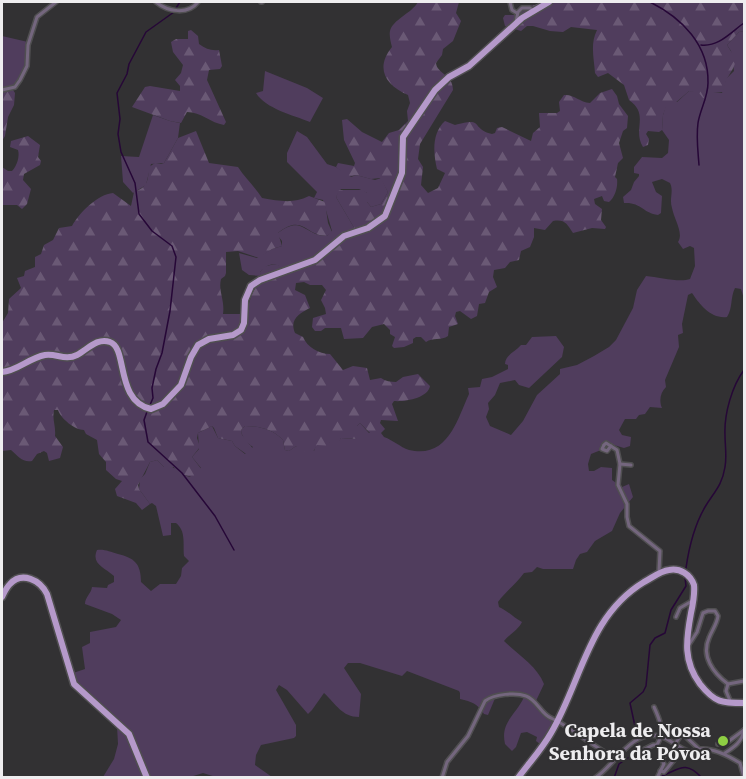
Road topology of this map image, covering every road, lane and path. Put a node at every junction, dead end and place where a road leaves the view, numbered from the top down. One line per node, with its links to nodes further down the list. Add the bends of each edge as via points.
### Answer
1 (56, 2): 9 (street, via 36,20 20,81 13,88)
2 (156, 2): 3 (street, via 180,12)
3 (198, 2)
4 (510, 2): 7 (street)
5 (549, 2): 6 (main road)
6 (533, 11): 7 (street, via 522,8); 8 (main road)
7 (517, 14): 8 (street)
8 (515, 23): 10 (main road, via 469,66 439,86 409,126 402,142 402,173 385,216 368,228 344,236 315,260 251,286 241,330 198,345 181,385 163,404 151,409 135,399 124,378 118,351 107,341 73,357 45,355)
9 (2, 90)
10 (2, 372)
11 (611, 446): 12 (street, via 617,450)
12 (620, 464): 13 (street); 14 (street, via 618,485 627,504 627,518 630,526 660,551)
13 (631, 465)
14 (659, 573): 16 (main road, via 676,570 688,575 694,585); 24 (main road, via 631,590 604,619)
15 (2, 597): 38 (main road, via 18,579 33,579 41,585 74,684 129,734)
16 (694, 601): 17 (street, via 680,608); 18 (main road)
17 (675, 617)
18 (687, 648): 20 (street, via 704,613 715,611 717,622 708,641 706,658); 21 (main road, via 690,670 705,691 715,700)
19 (744, 681): 20 (street)
20 (728, 684): 21 (street, via 726,691)
21 (731, 702): 22 (main road)
22 (744, 702)
23 (654, 707): 26 (street, via 661,722)
24 (558, 719): 35 (street); 39 (street, via 550,718 527,696 489,698 468,736 447,762); 40 (main road)
25 (744, 730): 28 (street); 34 (street, via 743,738)
26 (661, 736): 27 (street); 29 (street); 35 (street, via 642,736)
27 (675, 744): 30 (street); 31 (street, via 676,738 684,735)
28 (718, 744)
29 (657, 745): 32 (street); 33 (street)
30 (679, 747): 31 (street, via 692,752); 33 (street)
31 (700, 750): 34 (street)
32 (639, 752)
33 (665, 753): 37 (street)
34 (724, 754): 42 (street, via 740,763)
35 (615, 758): 41 (street)
36 (674, 760): 37 (street)
37 (658, 775)
38 (147, 777)
39 (442, 777)
40 (518, 777)
41 (595, 777)
42 (744, 777)

